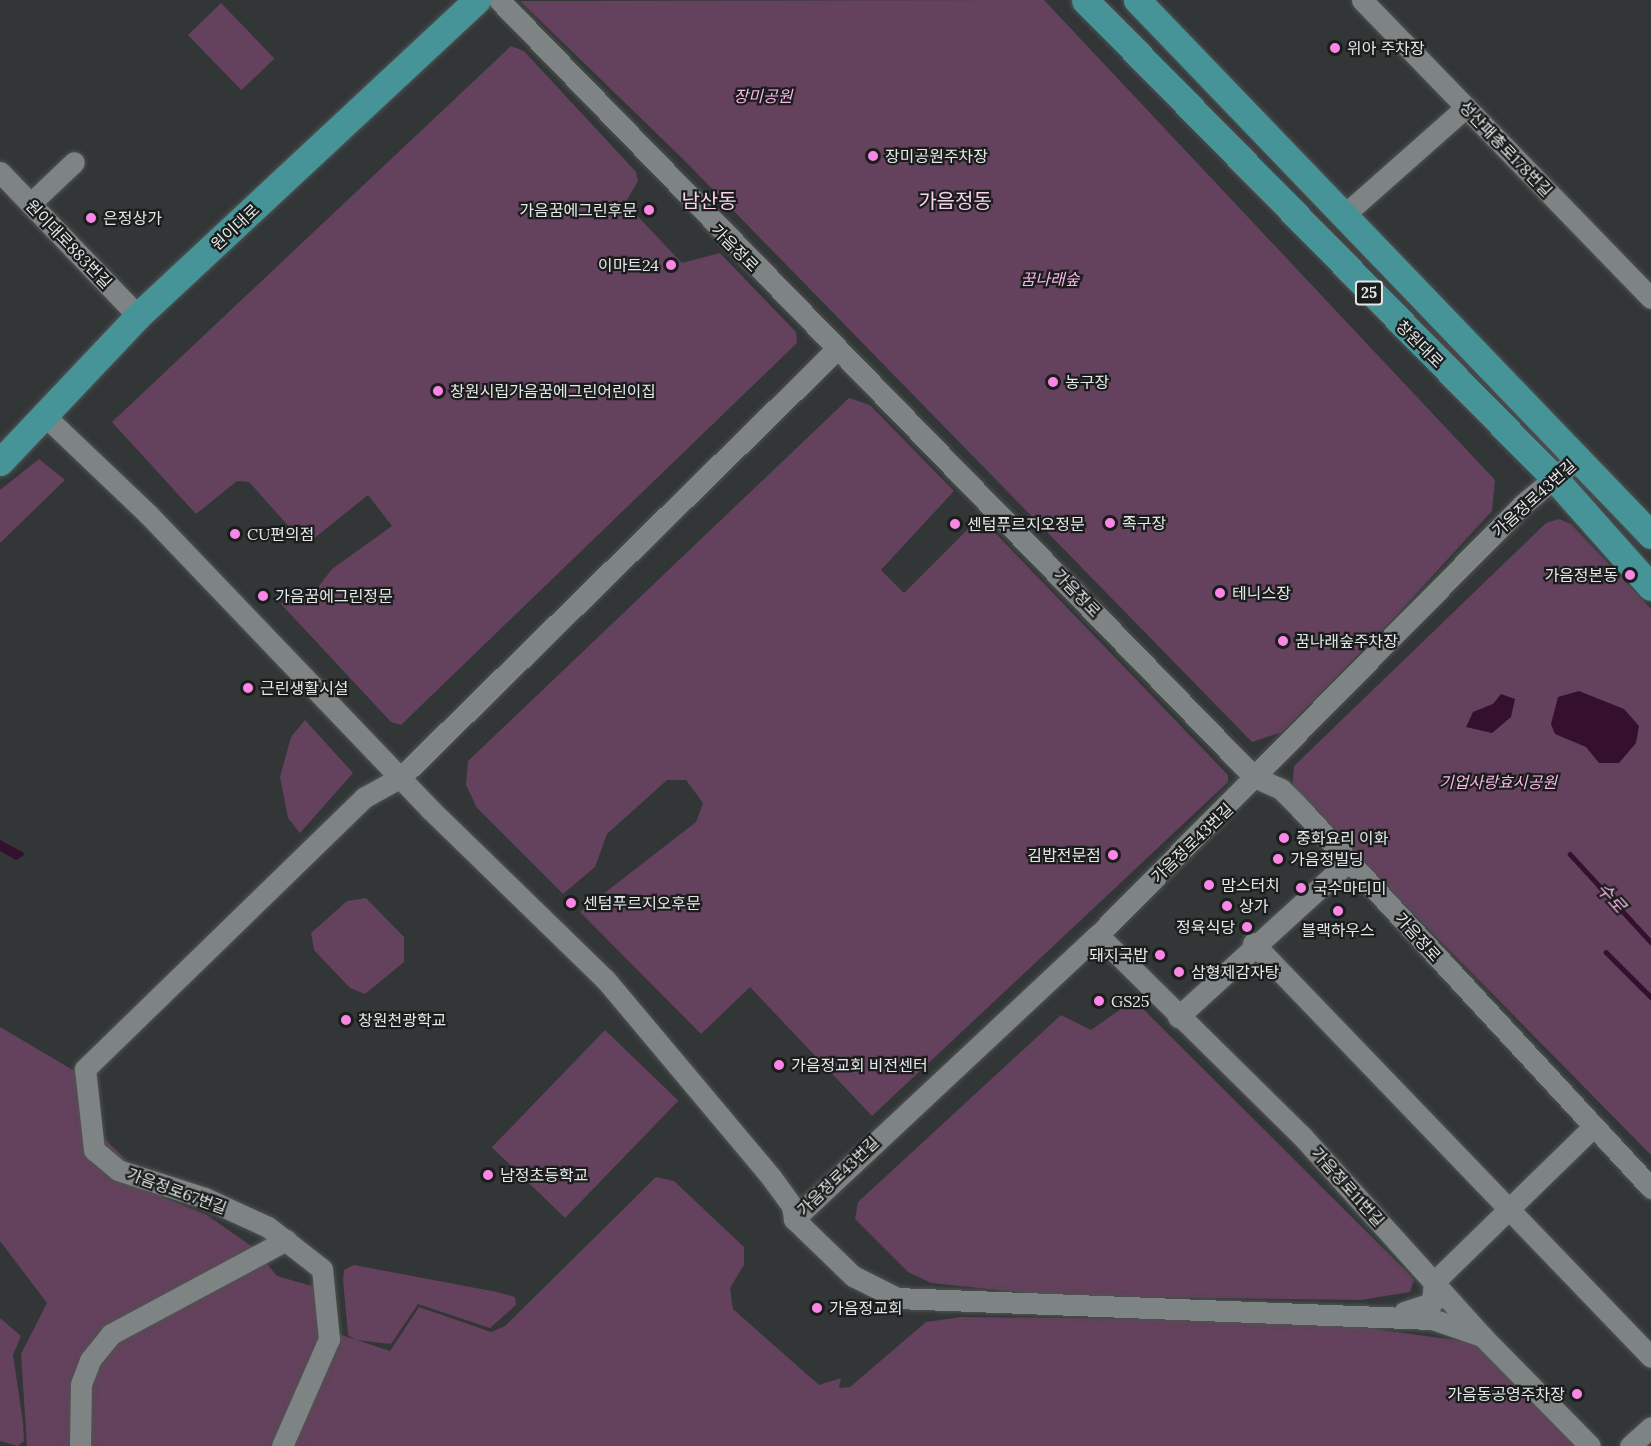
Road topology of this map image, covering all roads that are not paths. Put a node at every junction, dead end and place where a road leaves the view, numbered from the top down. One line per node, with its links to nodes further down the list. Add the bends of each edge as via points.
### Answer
1 (477, 0): 12 (main road, 원이대로)
2 (499, 0): 13 (street, 가음정로)
3 (1085, 0): 17 (main road, 창원대로 / 25)
4 (1137, 0): 10 (main road, 25)
5 (1362, 0): 6 (street, 성산패총로178번길)
6 (1466, 107): 10 (street); 11 (street, 성산패총로178번길)
7 (74, 162): 9 (street)
8 (0, 172): 9 (street, 원이대로883번길)
9 (31, 203): 12 (street, 원이대로883번길)
10 (1344, 215): 15 (main road, 25)
11 (1651, 298)
12 (138, 316): 14 (main road, 원이대로)
13 (837, 348): 20 (street); 21 (street, 가음정로)
14 (46, 417): 16 (main road, 원이대로); 20 (street, via 148,515)
15 (1579, 457): 17 (street, 가음정로43번길); 18 (main road, 25)
16 (0, 462)
17 (1555, 479): 19 (main road, 창원대로 / 25); 21 (street, 가음정로43번길)
18 (1651, 535)
19 (1651, 587)
20 (400, 777): 29 (street, via 605,979 771,1177 792,1206); 30 (street, 가음정로67번길, via 365,797 86,1069 94,1150 118,1170 206,1198)
21 (1254, 777): 22 (street, 가음정로, via 1281,789); 23 (street, 가음정로43번길)
22 (1349, 861): 24 (street); 26 (street, 가음정로)
23 (1098, 935): 25 (street, 가음정로11번길); 29 (street, 가음정로43번길)
24 (1253, 943): 25 (street); 28 (street)
25 (1178, 1017): 31 (street, 가음정로11번길, via 1302,1136)
26 (1592, 1128): 27 (street, 가음정로); 28 (street)
27 (1651, 1188)
28 (1506, 1207): 31 (street); 34 (street)
29 (794, 1219): 32 (street, via 853,1276 897,1298)
30 (286, 1240): 36 (street, via 111,1334 90,1360 81,1384); 37 (street, 가음정로67번길, via 322,1269 329,1340)
31 (1434, 1282): 32 (street, via 1432,1303 1419,1311); 33 (street, 가음정로11번길)
32 (1374, 1315): 33 (street, via 1432,1319)
33 (1482, 1336): 38 (street, 가음정로11번길)
34 (1651, 1357)
35 (1651, 1427): 39 (street)
36 (80, 1446)
37 (282, 1446)
38 (1590, 1446)
39 (1630, 1446)

